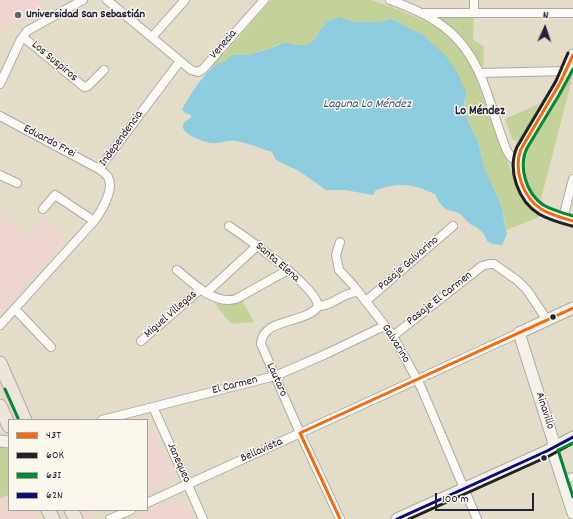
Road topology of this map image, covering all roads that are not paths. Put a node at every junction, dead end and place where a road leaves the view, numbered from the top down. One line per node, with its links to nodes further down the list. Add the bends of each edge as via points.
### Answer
1 (82, 0): 10 (street, via 30,29)
2 (107, 0): 11 (street, Venecia)
3 (185, 0): 11 (street)
4 (264, 0): 13 (street, Venecia, via 202,71 193,71)
5 (390, 0): 8 (street)
6 (474, 0): 7 (street)
7 (474, 12): 8 (street); 9 (street)
8 (422, 13): 16 (street, via 436,20 454,36)
9 (573, 13)
10 (23, 37): 14 (street, Los Suspiros, via 85,87); 17 (street)
11 (152, 37): 13 (street, Venecia)
12 (573, 55): 15 (street)
13 (180, 61): 20 (street, Independencia)
14 (104, 70)
15 (566, 71): 16 (street); 19 (street, via 522,147)
16 (480, 73): 19 (street, via 503,142 511,157)
17 (0, 84)
18 (0, 116): 20 (street, Eduardo Frei)
19 (518, 163): 25 (street, via 522,185 532,202 542,210)
20 (99, 169): 26 (street, Independencia, via 108,177 110,185 105,204)
21 (0, 176): 23 (street)
22 (573, 179): 25 (street)
23 (17, 183)
24 (43, 209): 26 (street, via 55,195)
25 (568, 219)
26 (94, 221): 38 (street, Independencia)
27 (230, 226): 30 (street, Santa Elena)
28 (452, 226): 35 (street, Pasaje Galvarino)
29 (340, 242): 34 (street, Galvarino, via 336,255 337,265)
30 (258, 245): 32 (street, Santa Elena); 33 (street, Miguel Villegas)
31 (177, 270): 33 (street)
32 (288, 270): 33 (street, via 229,301); 36 (street, Santa Elena, via 315,297)
33 (203, 291): 44 (street, Miguel Villegas)
34 (357, 292): 35 (street, Galvarino); 36 (street, Lautaro)
35 (366, 301): 41 (street, Galvarino)
36 (318, 306): 47 (street, Lautaro, via 312,312 272,328 264,334 262,348)
37 (573, 308): 39 (street, Bellavista)
38 (15, 309): 40 (street, Independencia); 45 (street)
39 (547, 320): 42 (street, Bellavista); 43 (street, Pasaje El Carmen, via 521,283 497,265 489,264 482,266)
40 (0, 325)
41 (384, 326): 43 (street, Galvarino); 47 (street, El Carmen)
42 (519, 332): 48 (street, Bellavista); 56 (street, Ainavillo)
43 (393, 336): 48 (street, Galvarino)
44 (141, 341)
45 (52, 347)
46 (0, 362): 51 (main road)
47 (275, 376): 50 (street, El Carmen); 54 (street, Lautaro)
48 (417, 380): 54 (street, Bellavista); 59 (street, Galvarino)
49 (0, 406): 53 (main road)
50 (153, 407): 52 (street, El Carmen); 58 (street, Janequeo)
51 (25, 419)
52 (106, 419)
53 (8, 424)
54 (300, 433): 58 (street, Bellavista); 65 (street, Lautaro)
55 (573, 437): 56 (street)
56 (553, 447): 57 (street, Ainavillo, via 554,454); 59 (street)
57 (568, 478): 62 (street, Ainavillo)
58 (188, 484): 60 (street, Bellavista); 64 (street, Janequeo)
59 (463, 489): 66 (street); 67 (street, Galvarino)
60 (148, 503)
61 (129, 511): 63 (street)
62 (573, 514)
63 (110, 519)
64 (203, 519)
65 (340, 519)
66 (397, 519)
67 (477, 519)

